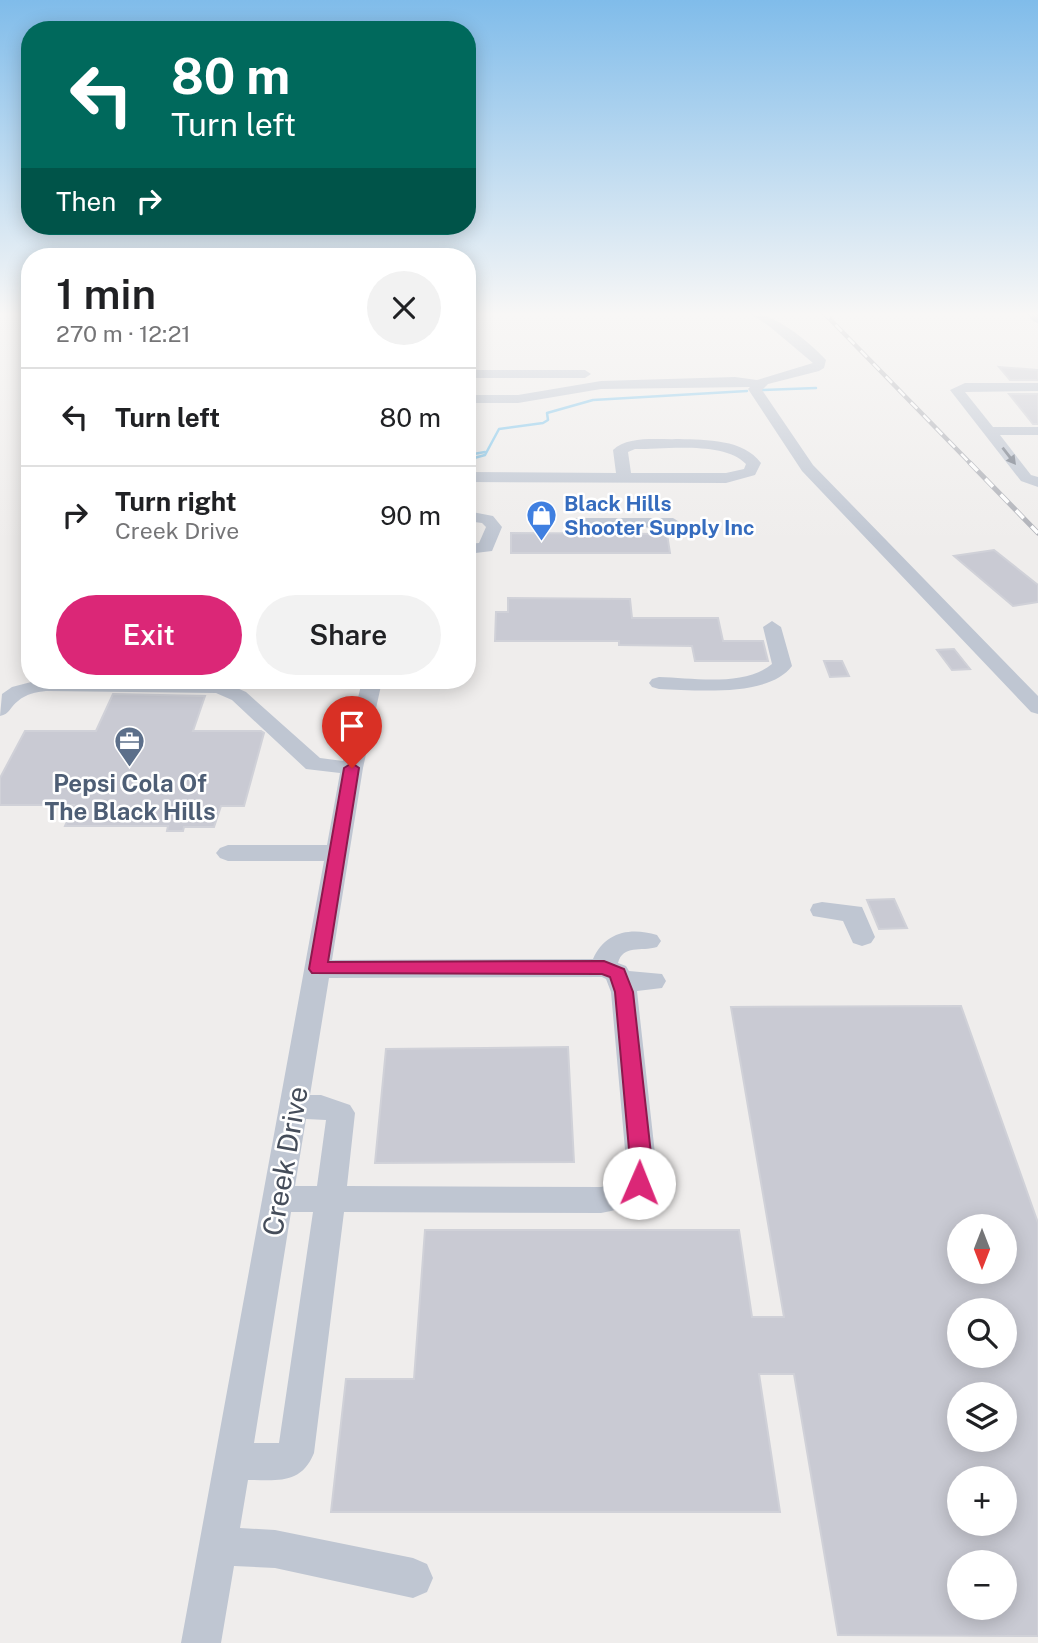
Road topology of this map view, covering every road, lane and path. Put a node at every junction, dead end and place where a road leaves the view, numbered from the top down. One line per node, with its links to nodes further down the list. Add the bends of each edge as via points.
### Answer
1 (573, 389): 4 (street, via 509,400)
2 (755, 389): 19 (street, via 807,468)
3 (958, 389): 5 (street)
4 (476, 399)
5 (989, 431): 6 (street); 9 (street, one-way to 9, via 1026,478)
6 (1038, 431)
7 (476, 477): 8 (street)
8 (624, 478): 8 (street, via 734,478 750,472 754,463 741,451 725,447 632,445 620,450)
9 (1038, 482)
10 (476, 517): 13 (street, via 500,523 486,547)
11 (572, 523): 12 (street)
12 (673, 523)
13 (476, 548)
14 (772, 627): 15 (street, via 782,666 772,676 749,681)
15 (659, 683)
16 (24, 689): 20 (street, via 10,695)
17 (223, 689): 21 (street, via 239,696 314,764)
18 (370, 689): 21 (street, Creek Drive)
19 (1038, 708)
20 (0, 710)
21 (352, 768): 23 (street, Creek Drive)
22 (228, 853): 23 (street)
23 (338, 853): 27 (street, Creek Drive)
24 (822, 910): 25 (street, via 853,913)
25 (862, 937)
26 (648, 941): 28 (street, via 613,945 606,955)
27 (318, 969): 28 (street); 30 (street, Creek Drive)
28 (613, 975): 29 (street); 32 (street, via 642,1172 629,1192 601,1200)
29 (653, 981)
30 (294, 1107): 31 (street, Creek Drive); 32 (street, via 340,1112)
31 (278, 1199): 32 (street); 33 (street, Creek Drive)
32 (330, 1199): 33 (street, via 296,1453 287,1461)
33 (232, 1462): 34 (street, Creek Drive)
34 (218, 1546): 35 (street, via 275,1549); 36 (street, Creek Drive)
35 (413, 1578)
36 (201, 1643)

